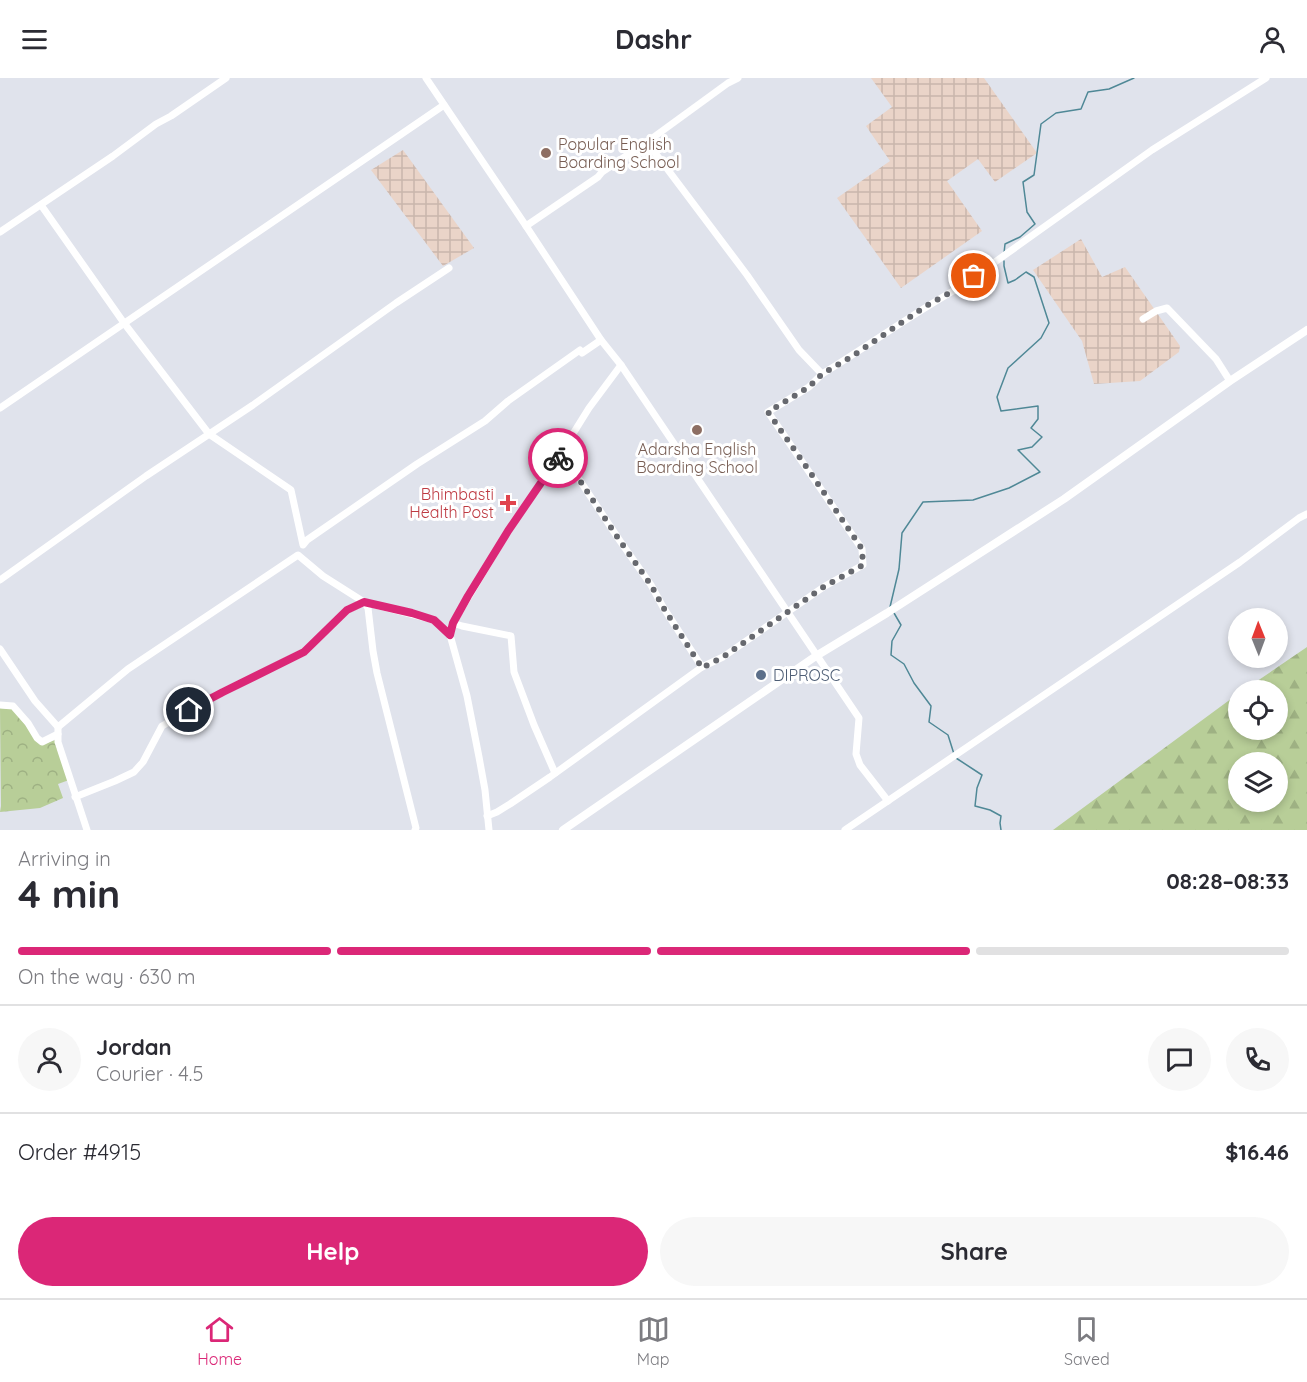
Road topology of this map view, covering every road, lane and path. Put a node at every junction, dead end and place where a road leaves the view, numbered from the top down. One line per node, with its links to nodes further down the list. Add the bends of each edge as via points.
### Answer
1 (226, 78): 7 (street)
2 (426, 78): 5 (street)
3 (738, 78): 6 (street)
4 (1266, 78): 16 (street, via 1152,150 960,287)
5 (444, 105): 8 (street); 12 (street)
6 (647, 142): 8 (street); 16 (street, via 793,341)
7 (41, 205): 9 (street); 12 (street)
8 (526, 226): 14 (street)
9 (0, 232)
10 (449, 268): 19 (street)
11 (1143, 319): 17 (street, via 1167,308 1216,359)
12 (124, 323): 18 (street); 19 (street)
13 (1307, 330): 17 (main road)
14 (601, 340): 15 (street); 19 (street, via 580,350 485,421 417,464 303,546 291,490)
15 (621, 365): 20 (street); 24 (street)
16 (822, 374): 24 (street, via 809,387 768,412 862,549 863,565)
17 (1230, 381): 28 (main road, via 1064,499)
18 (0, 408)
19 (209, 434): 22 (street)
20 (561, 452): 25 (street); 29 (street)
21 (1307, 514): 34 (street)
22 (0, 580)
23 (364, 602): 26 (street, via 434,620); 31 (street, via 298,555 128,669); 33 (street, via 347,610 304,652 162,726 134,772); 37 (street)
24 (788, 612): 28 (street); 29 (street)
25 (453, 623): 26 (street); 32 (street, via 510,636 514,672)
26 (450, 635): 35 (street, via 471,717)
27 (0, 649): 31 (street)
28 (816, 656): 34 (street, via 860,718 856,754); 39 (main road)
29 (702, 668): 32 (street)
30 (0, 705): 31 (street, via 13,706 42,742)
31 (58, 730): 33 (street)
32 (555, 773): 35 (street)
33 (75, 797): 36 (street)
34 (888, 801): 40 (street)
35 (487, 816): 38 (street)
36 (87, 830)
37 (415, 830)
38 (489, 830)
39 (563, 830)
40 (845, 830)

